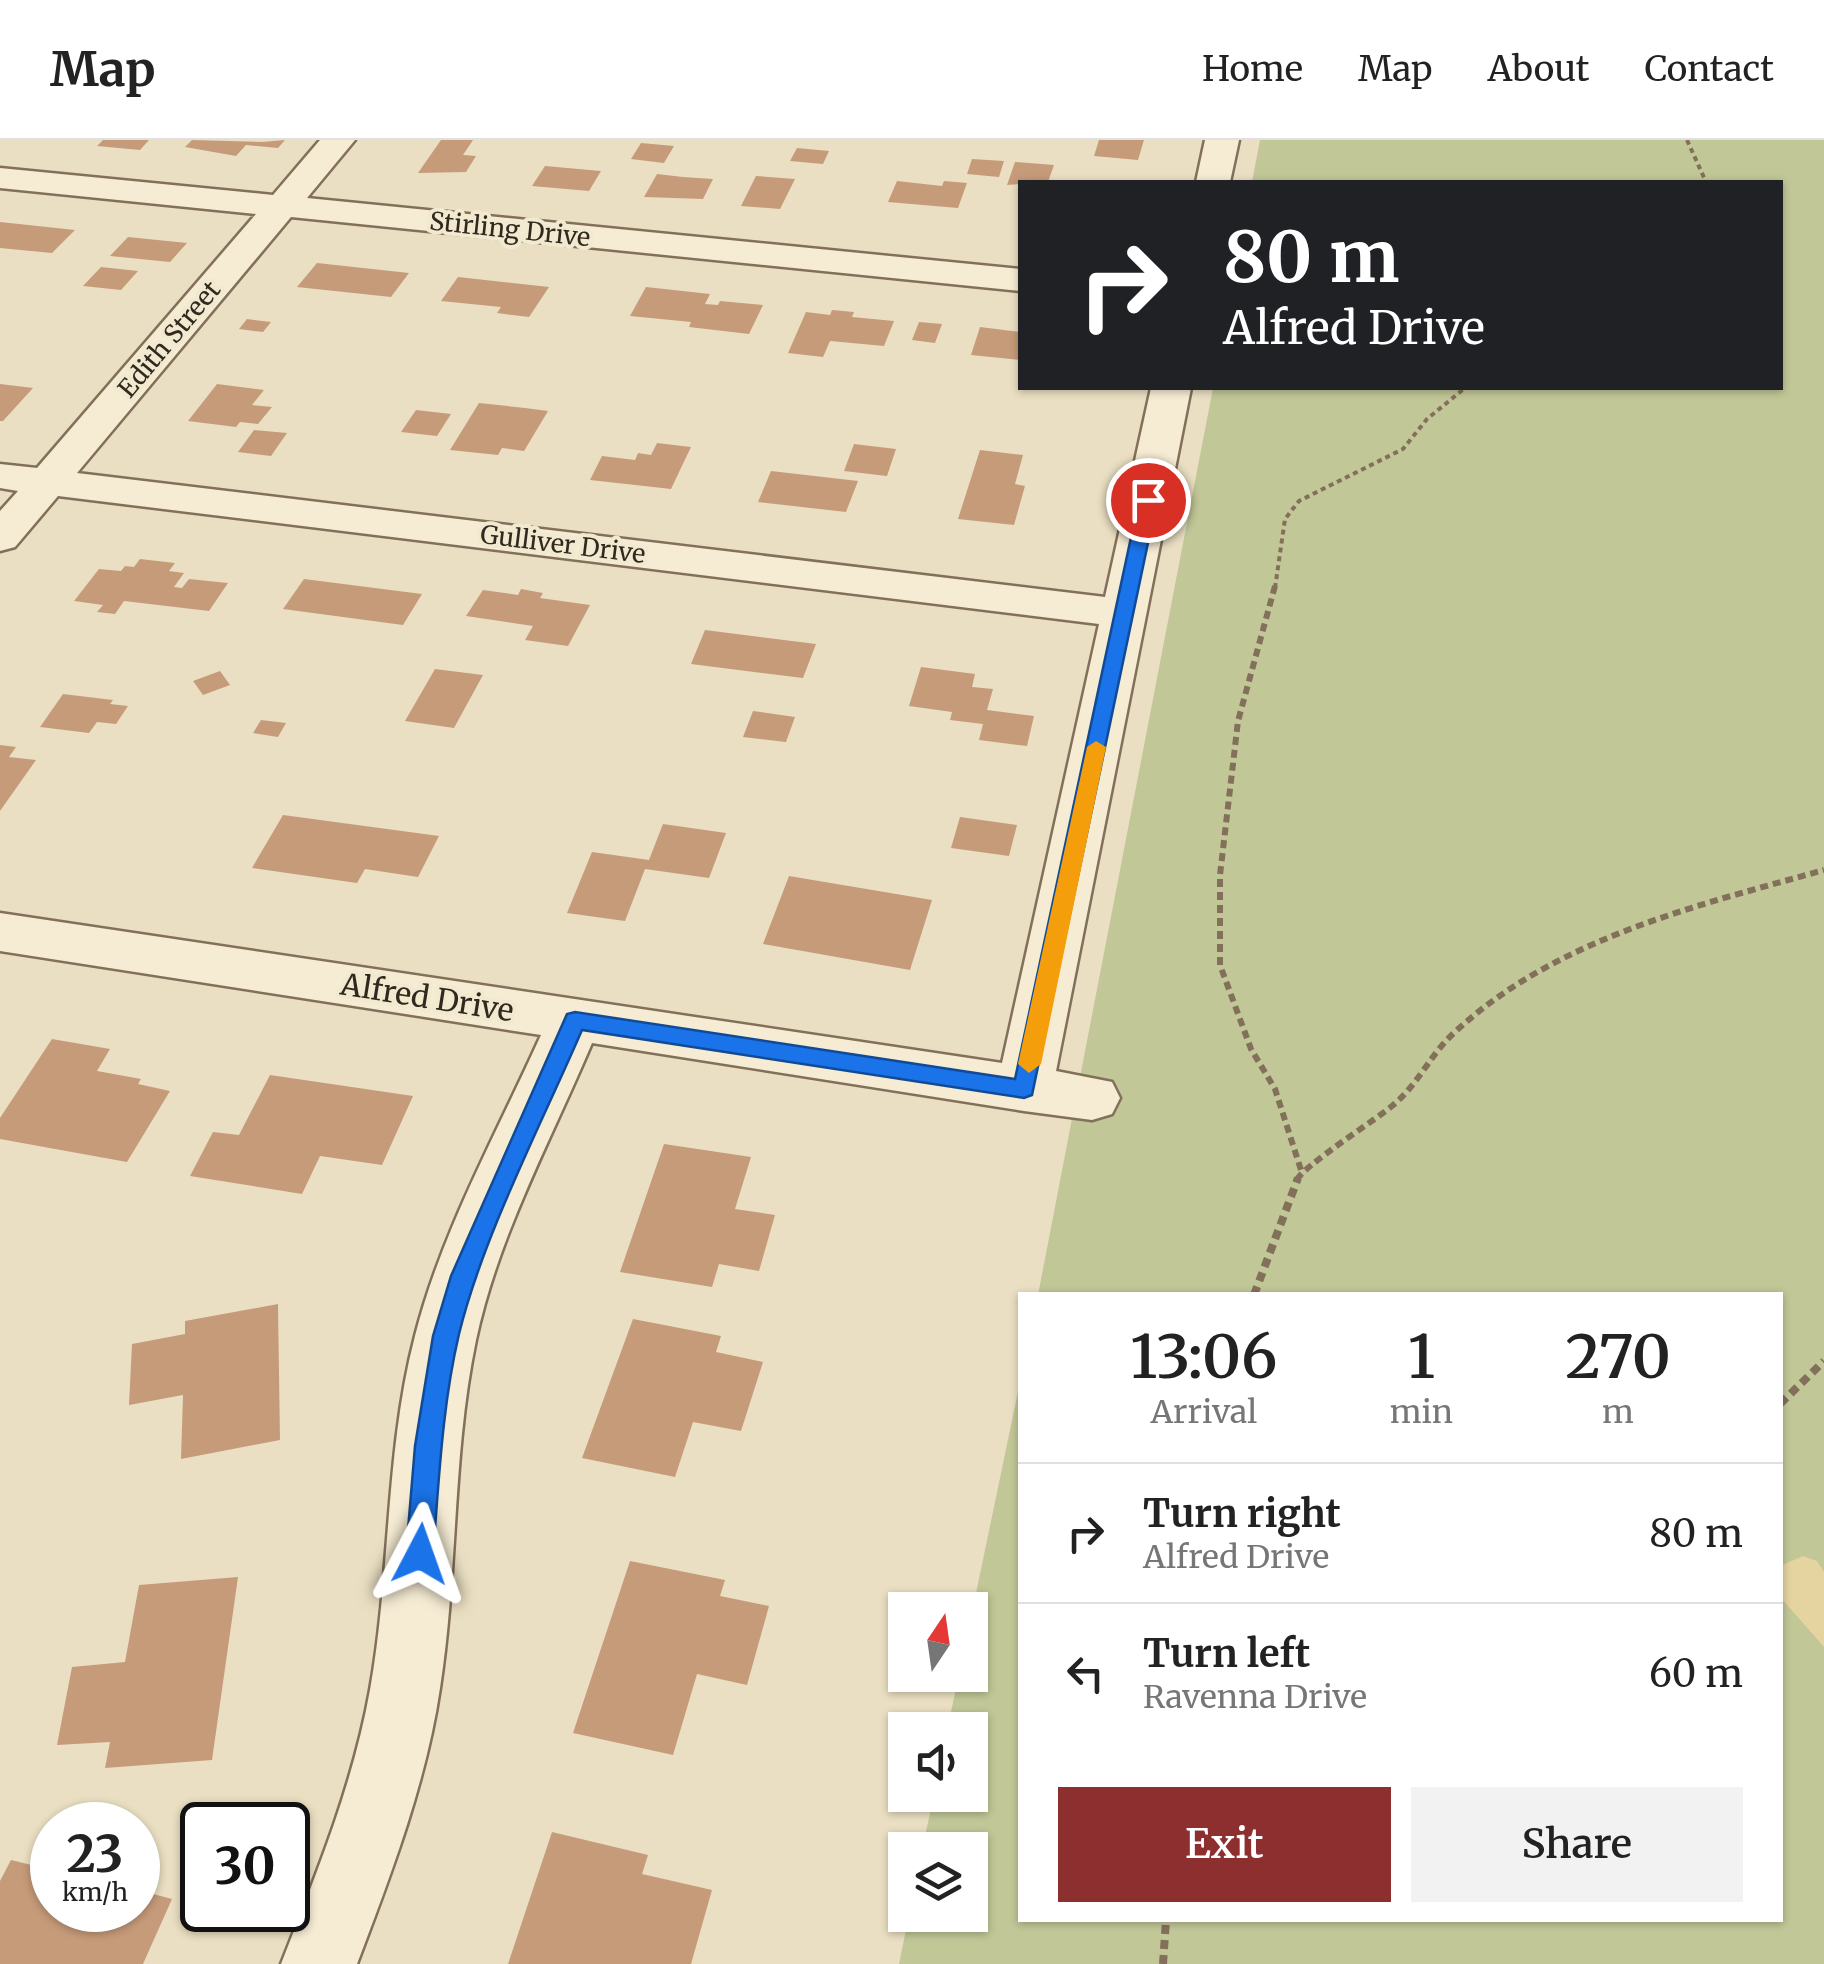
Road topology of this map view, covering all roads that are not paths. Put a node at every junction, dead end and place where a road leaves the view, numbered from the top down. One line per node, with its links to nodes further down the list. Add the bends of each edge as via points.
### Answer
1 (338, 140): 5 (street, Edith Street)
2 (1222, 140): 4 (street)
3 (0, 178): 5 (street, Stirling Drive)
4 (1214, 180)
5 (282, 206): 6 (street, Stirling Drive); 9 (street, Edith Street)
6 (1018, 280)
7 (1171, 390): 11 (street)
8 (0, 476): 9 (street, Gulliver Drive)
9 (48, 482): 10 (street, Edith Street); 11 (street, Gulliver Drive)
10 (0, 538)
11 (1125, 613): 14 (street)
12 (0, 932): 13 (street, Alfred Drive)
13 (575, 1020): 14 (street, Alfred Drive); 16 (street, via 464,1276 446,1336 400,1718 379,1798)
14 (1024, 1089): 15 (street, Alfred Drive)
15 (1092, 1098)
16 (319, 1964)

